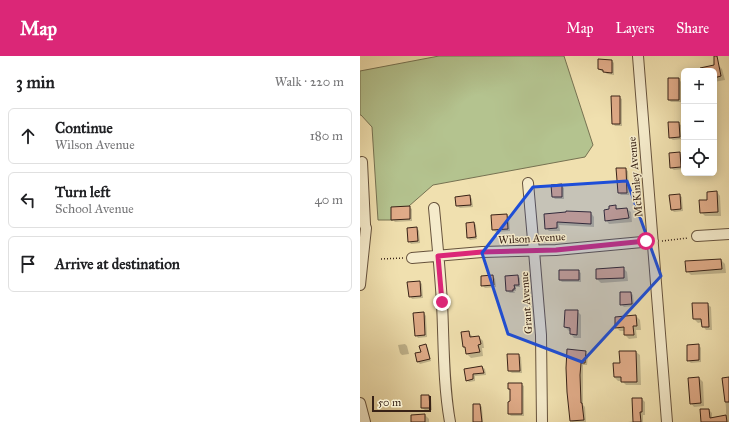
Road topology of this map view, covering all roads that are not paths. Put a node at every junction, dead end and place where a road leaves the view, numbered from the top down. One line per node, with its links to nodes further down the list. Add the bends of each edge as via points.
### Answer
1 (641, 57): 9 (street, McKinley Avenue)
2 (362, 162): 6 (street)
3 (528, 183): 10 (street, Grant Avenue)
4 (434, 208): 11 (street)
5 (360, 216): 6 (street)
6 (366, 228): 13 (street)
7 (729, 234): 8 (street)
8 (696, 236)
9 (656, 241): 10 (street, Wilson Avenue); 19 (street, McKinley Avenue)
10 (534, 251): 11 (street, Wilson Avenue); 18 (street, Grant Avenue, via 540,335)
11 (438, 256): 12 (street, Wilson Avenue); 17 (street)
12 (412, 258)
13 (361, 264): 14 (street)
14 (360, 285)
15 (360, 403): 16 (street)
16 (365, 422)
17 (450, 422)
18 (542, 422)
19 (667, 422)

